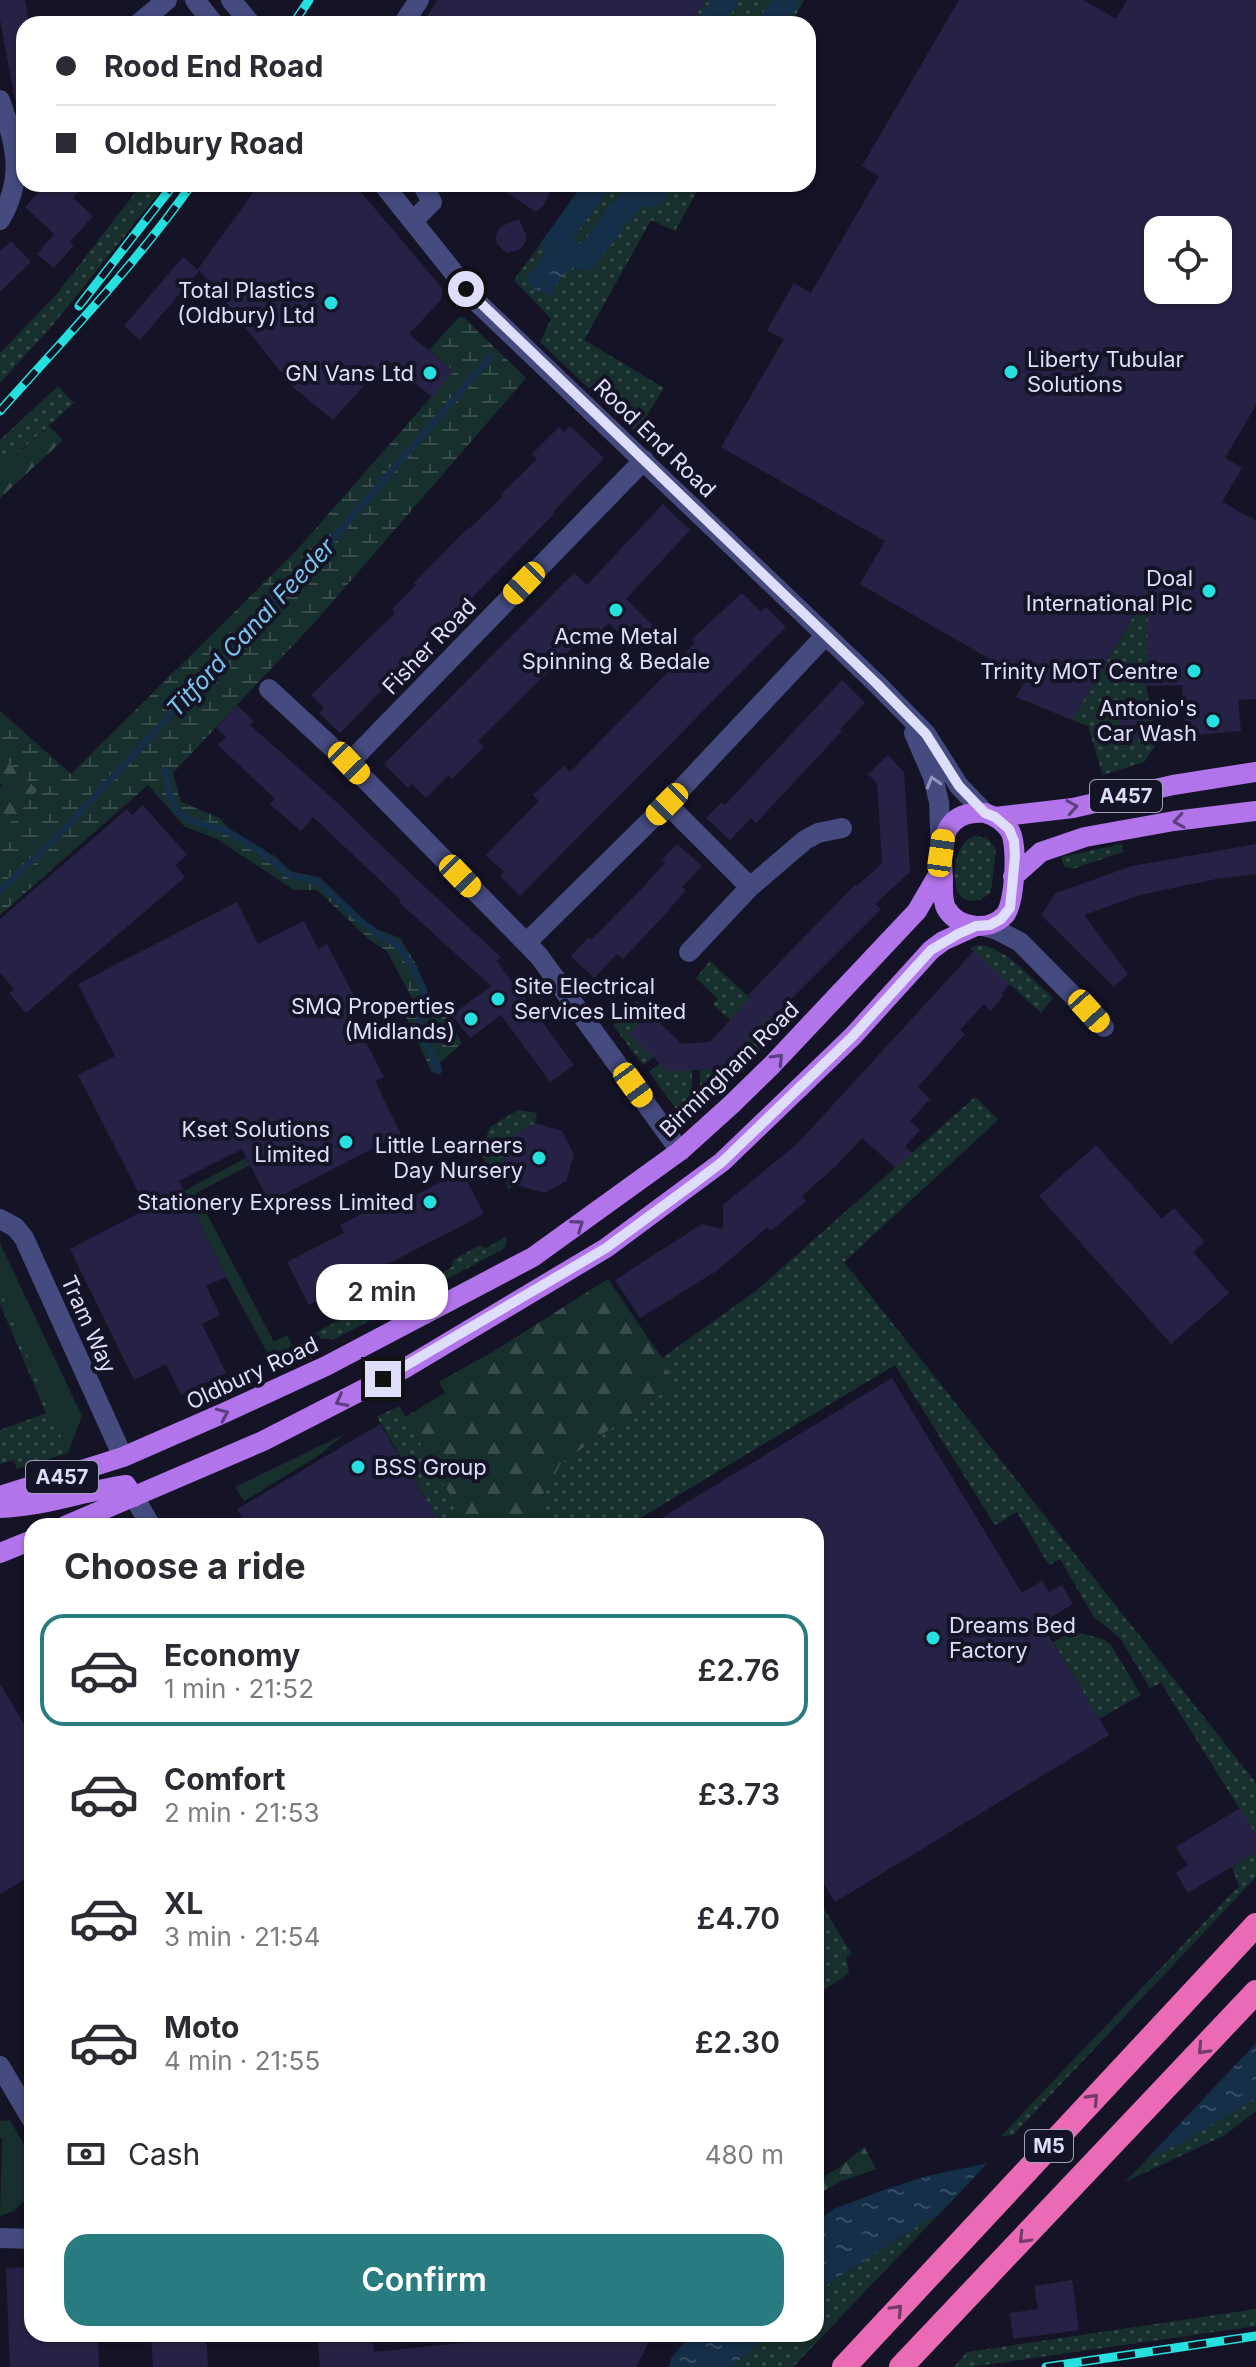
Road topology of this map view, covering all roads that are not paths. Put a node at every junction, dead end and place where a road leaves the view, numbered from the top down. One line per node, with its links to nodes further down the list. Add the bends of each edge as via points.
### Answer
1 (167, 0): 4 (street)
2 (195, 0): 5 (street)
3 (231, 0): 6 (street)
4 (148, 16)
5 (208, 16)
6 (244, 16)
7 (0, 100): 8 (street)
8 (16, 126)
9 (16, 156): 12 (street, via 15,183)
10 (389, 192): 13 (street, Rood End Road)
11 (426, 192): 13 (street, via 432,202)
12 (0, 220)
13 (413, 221): 14 (street, Rood End Road, via 478,303)
14 (644, 460): 15 (street, Rood End Road); 18 (street, Fisher Road)
15 (825, 636): 17 (street, Rood End Road); 20 (street)
16 (269, 689): 18 (street)
17 (906, 715): 22 (street, Rood End Road, via 926,734 959,786); 24 (street, Rood End Road, one-way to 17, via 933,777)
18 (349, 763): 30 (street)
19 (1256, 772): 22 (main road, Birmingham Road / A457, one-way to 19, via 1073,808)
20 (667, 804): 26 (street); 30 (street)
21 (1256, 811): 25 (main road, A457, one-way to 25, via 1085,837 1041,852)
22 (990, 815): 24 (main road, Birmingham Road / A457, via 968,814 950,826); 25 (main road, via 1009,829 1014,841)
23 (842, 828): 26 (street, via 805,840)
24 (941, 860): 28 (main road, via 945,906 954,919); 33 (main road, Birmingham Road / A457, one-way to 24, via 772,1065 917,911)
25 (1013, 877): 27 (main road)
26 (750, 887): 31 (street)
27 (1010, 904): 28 (main road, A457, via 1001,919); 29 (street)
28 (979, 926): 29 (street); 38 (main road, A457, one-way to 38, via 931,950 853,1036 722,1162 606,1248 407,1367 263,1441)
29 (1020, 942): 32 (street)
30 (526, 943): 33 (street)
31 (689, 952)
32 (1104, 1027)
33 (680, 1151): 35 (main road, Birmingham Road / A457, one-way to 33)
34 (0, 1219): 36 (street, Tram Way, via 24,1238)
35 (513, 1268): 36 (main road, Oldbury Road / A457, one-way to 35, via 326,1366)
36 (123, 1457): 37 (main road, Oldbury Road / A457)
37 (0, 1496)
38 (134, 1497): 39 (main road, via 126,1485); 40 (main road, A457); 41 (street)
39 (0, 1508)
40 (84, 1518)
41 (146, 1518)
42 (24, 1543): 43 (main road)
43 (0, 1553)
44 (1256, 1925): 48 (highway, M5, one-way to 44)
45 (1256, 1992): 49 (highway, M5, one-way to 49)
46 (0, 2066): 47 (street)
47 (24, 2106)
48 (844, 2367)
49 (901, 2367)

